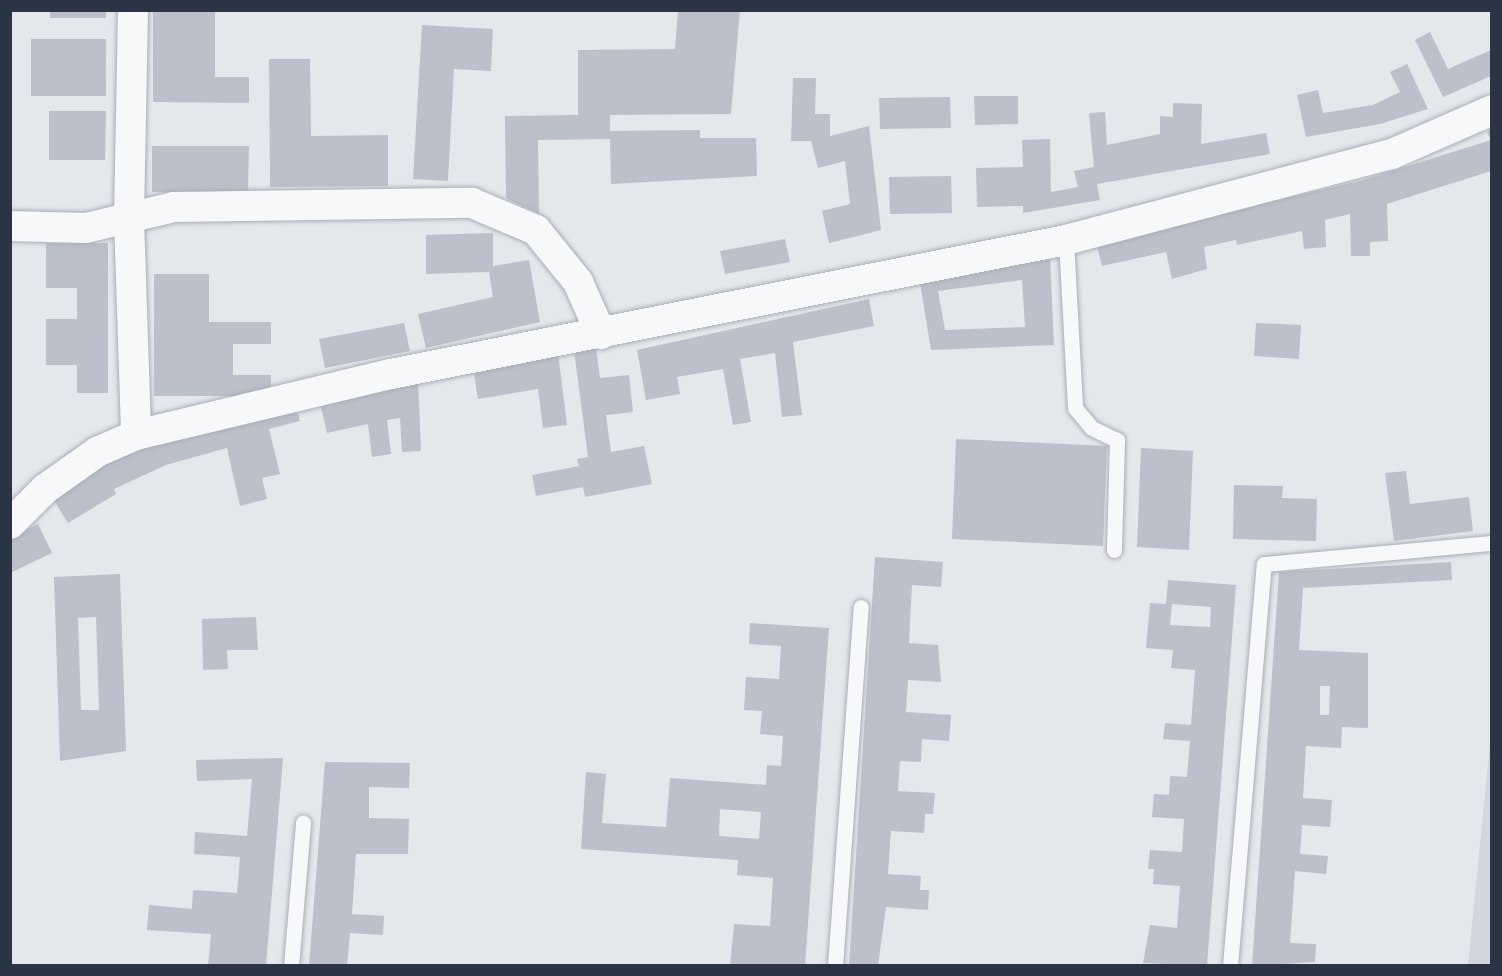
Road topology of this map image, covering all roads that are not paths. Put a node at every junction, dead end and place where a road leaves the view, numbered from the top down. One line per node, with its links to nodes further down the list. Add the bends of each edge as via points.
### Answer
1 (133, 10): 3 (street)
2 (1491, 110): 5 (street, via 1392,154)
3 (129, 219): 4 (street, via 86,228); 6 (street, via 174,207 472,203 536,231 578,282); 7 (street)
4 (10, 226)
5 (1066, 240): 6 (street); 10 (lane, via 1075,408 1092,428 1117,440)
6 (601, 334): 7 (street, via 391,374)
7 (136, 435): 8 (street, via 88,458 45,489)
8 (10, 524)
9 (1491, 543): 15 (lane, via 1264,564)
10 (1113, 550)
11 (861, 607): 14 (lane)
12 (303, 823): 13 (lane)
13 (291, 966)
14 (835, 966)
15 (1230, 966)

